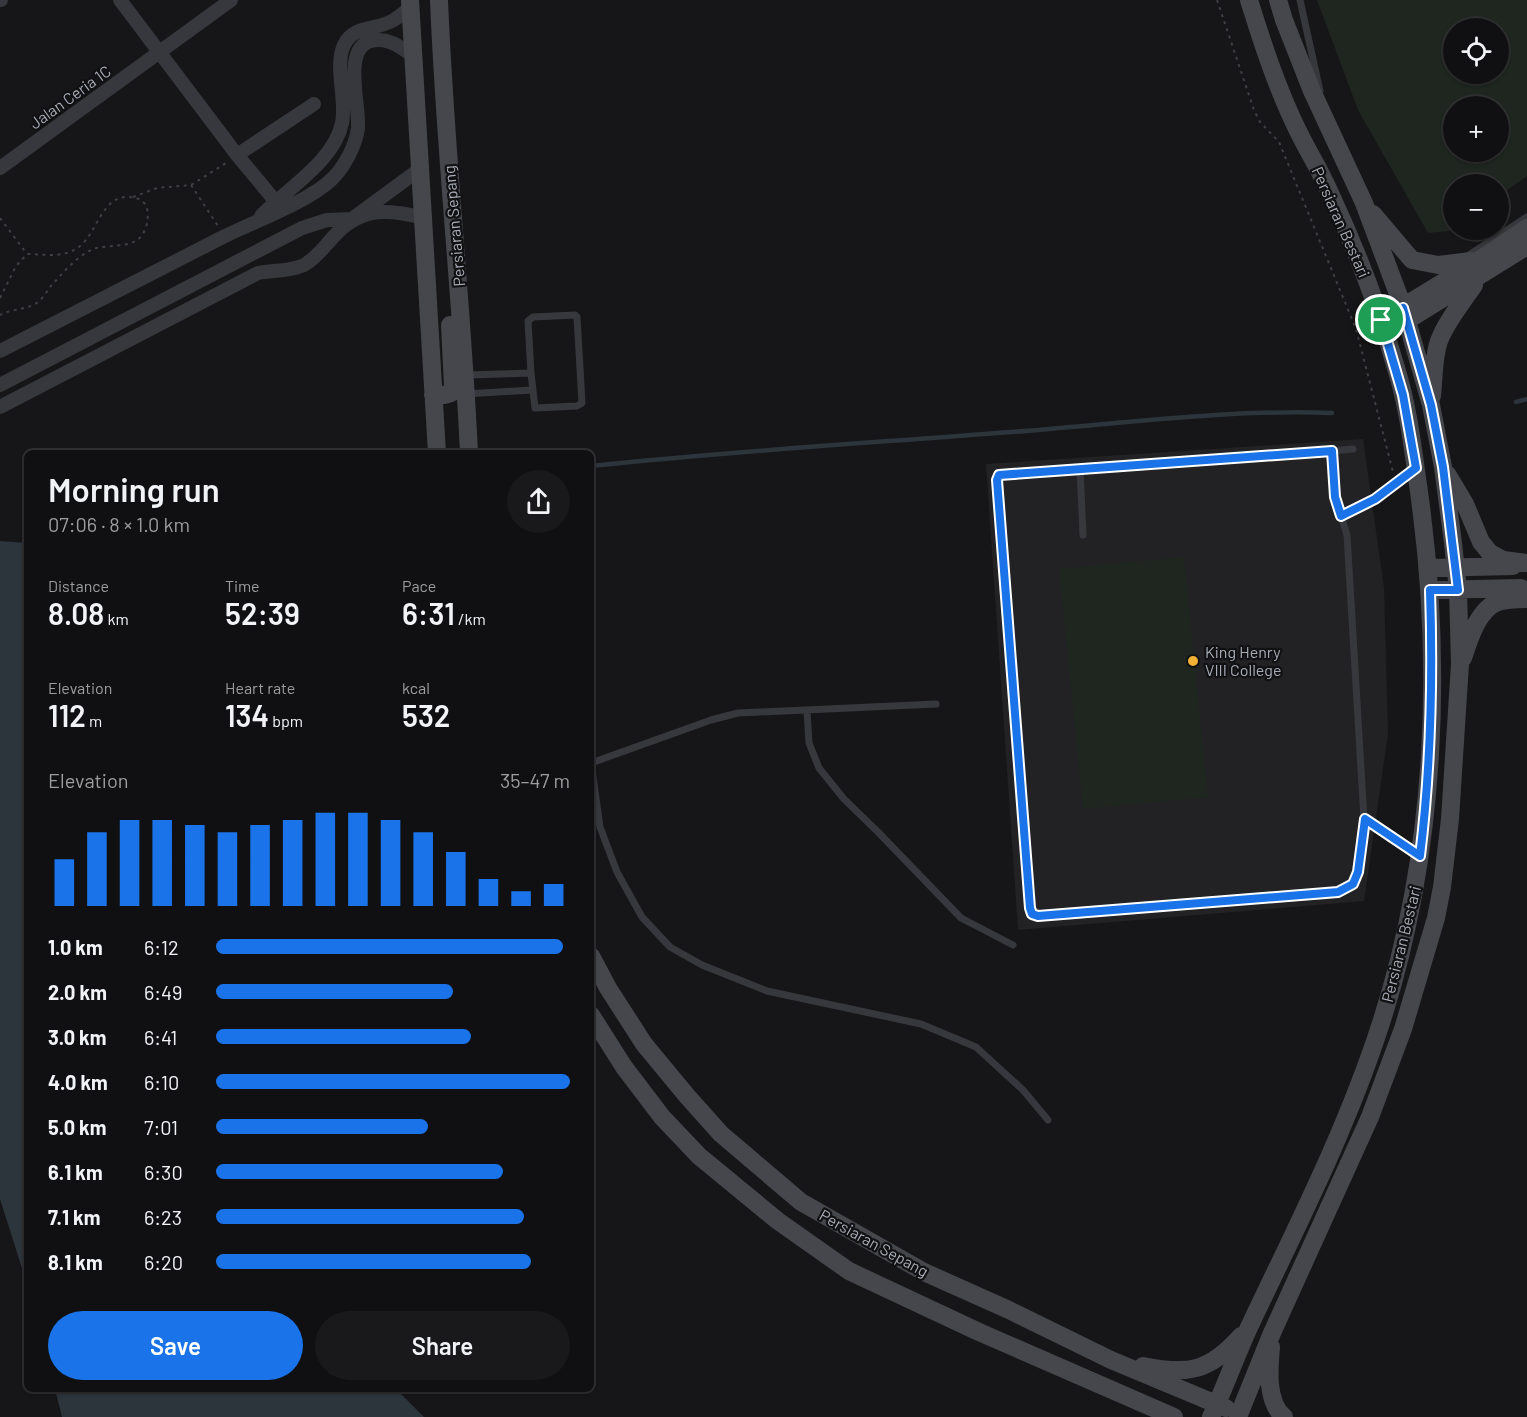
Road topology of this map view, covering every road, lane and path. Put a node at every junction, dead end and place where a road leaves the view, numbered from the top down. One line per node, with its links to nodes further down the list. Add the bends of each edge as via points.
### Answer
1 (120, 0): 10 (street)
2 (231, 0): 10 (street, Jalan Ceria 1C)
3 (439, 0): 17 (main road, Persiaran Sepang)
4 (1217, 0): 52 (path, via 1254,110 1279,142 1356,329)
5 (1249, 0): 35 (main road, Persiaran Bestari, via 1271,67 1355,249)
6 (1255, 0): 8 (main road, via 1263,6)
7 (1300, 0): 13 (lane)
8 (1281, 2): 13 (main road, Persiaran Bestari)
9 (410, 4): 11 (main road, Persiaran Sepang); 21 (street, via 391,22 363,28 344,45 340,61 342,124 327,153)
10 (159, 53): 14 (street); 15 (street, Jalan Ceria 1C)
11 (412, 55): 16 (main road, Persiaran Sepang); 21 (street, via 381,39 357,50 354,62 358,126 353,146 332,180)
12 (314, 104): 14 (street)
13 (1322, 114): 20 (main road, Persiaran Bestari)
14 (237, 155): 18 (path); 21 (street)
15 (0, 168)
16 (420, 169): 24 (main road, Persiaran Sepang); 25 (street)
17 (449, 170): 38 (main road, Persiaran Sepang); 42 (main road, via 448,285 453,386 451,393)
18 (191, 185): 19 (path, via 157,188); 27 (path)
19 (133, 197): 29 (path, via 114,200 80,247 50,256); 34 (path, via 146,207 148,217 142,235 135,241 92,250 75,261 35,304)
20 (1364, 203): 30 (main road, via 1412,260); 33 (main road, Persiaran Bestari)
21 (279, 205): 27 (street)
22 (1527, 217): 30 (lane)
23 (0, 218): 29 (path)
24 (423, 218): 25 (street, via 398,211); 42 (main road, Persiaran Sepang)
25 (352, 219): 39 (street, via 327,220 302,228); 44 (street, via 302,266 258,273)
26 (1527, 228): 31 (main road)
27 (225, 236): 36 (street)
28 (1527, 246): 31 (main road)
29 (27, 254): 32 (path, via 16,266)
30 (1448, 265): 31 (main road)
31 (1482, 267): 33 (main road); 43 (main road, via 1439,341)
32 (0, 298)
33 (1405, 314): 35 (main road); 43 (main road, Persiaran Bestari)
34 (0, 315)
35 (1383, 326): 51 (main road, Persiaran Bestari, via 1403,395)
36 (0, 351)
37 (531, 373): 38 (lane); 40 (lane); 40 (lane, via 530,318 575,315 582,403 535,408)
38 (465, 375): 41 (main road, Persiaran Sepang)
39 (0, 385)
40 (532, 390): 41 (lane)
41 (466, 394): 47 (main road, Persiaran Sepang)
42 (433, 395): 46 (main road, Persiaran Sepang)
43 (1431, 405): 49 (main road, Persiaran Bestari)
44 (0, 407)
45 (1353, 449): 48 (lane)
46 (437, 450)
47 (469, 450)
48 (1332, 451): 50 (lane); 53 (lane, via 1335,497)
49 (1443, 467): 55 (main road, via 1465,504 1480,542 1503,560); 57 (main road, Persiaran Bestari)
50 (1080, 468): 54 (lane); 67 (lane, via 1005,473 997,480 1032,914 1338,892 1353,884 1358,872)
51 (1416, 468): 52 (lane); 56 (main road, Persiaran Bestari)
52 (1396, 483): 53 (lane)
53 (1341, 516): 67 (lane, via 1347,536)
54 (1083, 535)
55 (1527, 564): 57 (main road)
56 (1428, 568): 57 (main road); 59 (main road, Persiaran Bestari)
57 (1456, 568): 60 (main road, Persiaran Bestari)
58 (1527, 588): 60 (main road)
59 (1430, 590): 60 (main road); 68 (main road, Persiaran Bestari, via 1430,744)
60 (1458, 590): 62 (main road, Persiaran Bestari)
61 (1527, 599): 62 (main road, via 1497,602 1484,613)
62 (1460, 664): 74 (main road, Persiaran Bestari, via 1450,819 1436,918 1403,1029 1370,1118)
63 (936, 704): 64 (lane)
64 (807, 711): 65 (lane, via 738,713); 69 (lane, via 809,743 819,768 844,799 961,918)
65 (594, 762)
66 (594, 784): 72 (lane, via 600,827 617,872 642,917 670,947 767,992 921,1024 976,1047 1023,1090)
67 (1365, 819): 68 (lane)
68 (1420, 856): 73 (main road, Persiaran Bestari, via 1405,936 1381,1024 1350,1110)
69 (1013, 945)
70 (594, 962): 75 (main road, Persiaran Sepang, via 644,1044 687,1096 721,1134 801,1202 924,1272)
71 (594, 1019): 76 (main road, Persiaran Sepang, via 662,1117 699,1155 778,1221 849,1271)
72 (1048, 1120)
73 (1249, 1326): 75 (main road, via 1224,1354 1192,1370 1164,1370); 77 (main road, Persiaran Bestari)
74 (1272, 1333): 78 (main road, Persiaran Bestari); 81 (main road, via 1270,1387 1277,1412)
75 (1111, 1360): 77 (main road, Persiaran Sepang)
76 (1113, 1390): 79 (main road, via 1131,1400); 80 (main road, Persiaran Sepang)
77 (1214, 1411): 78 (main road, Persiaran Sepang)
78 (1241, 1416)
79 (1148, 1417)
80 (1174, 1417)
81 (1284, 1417)

